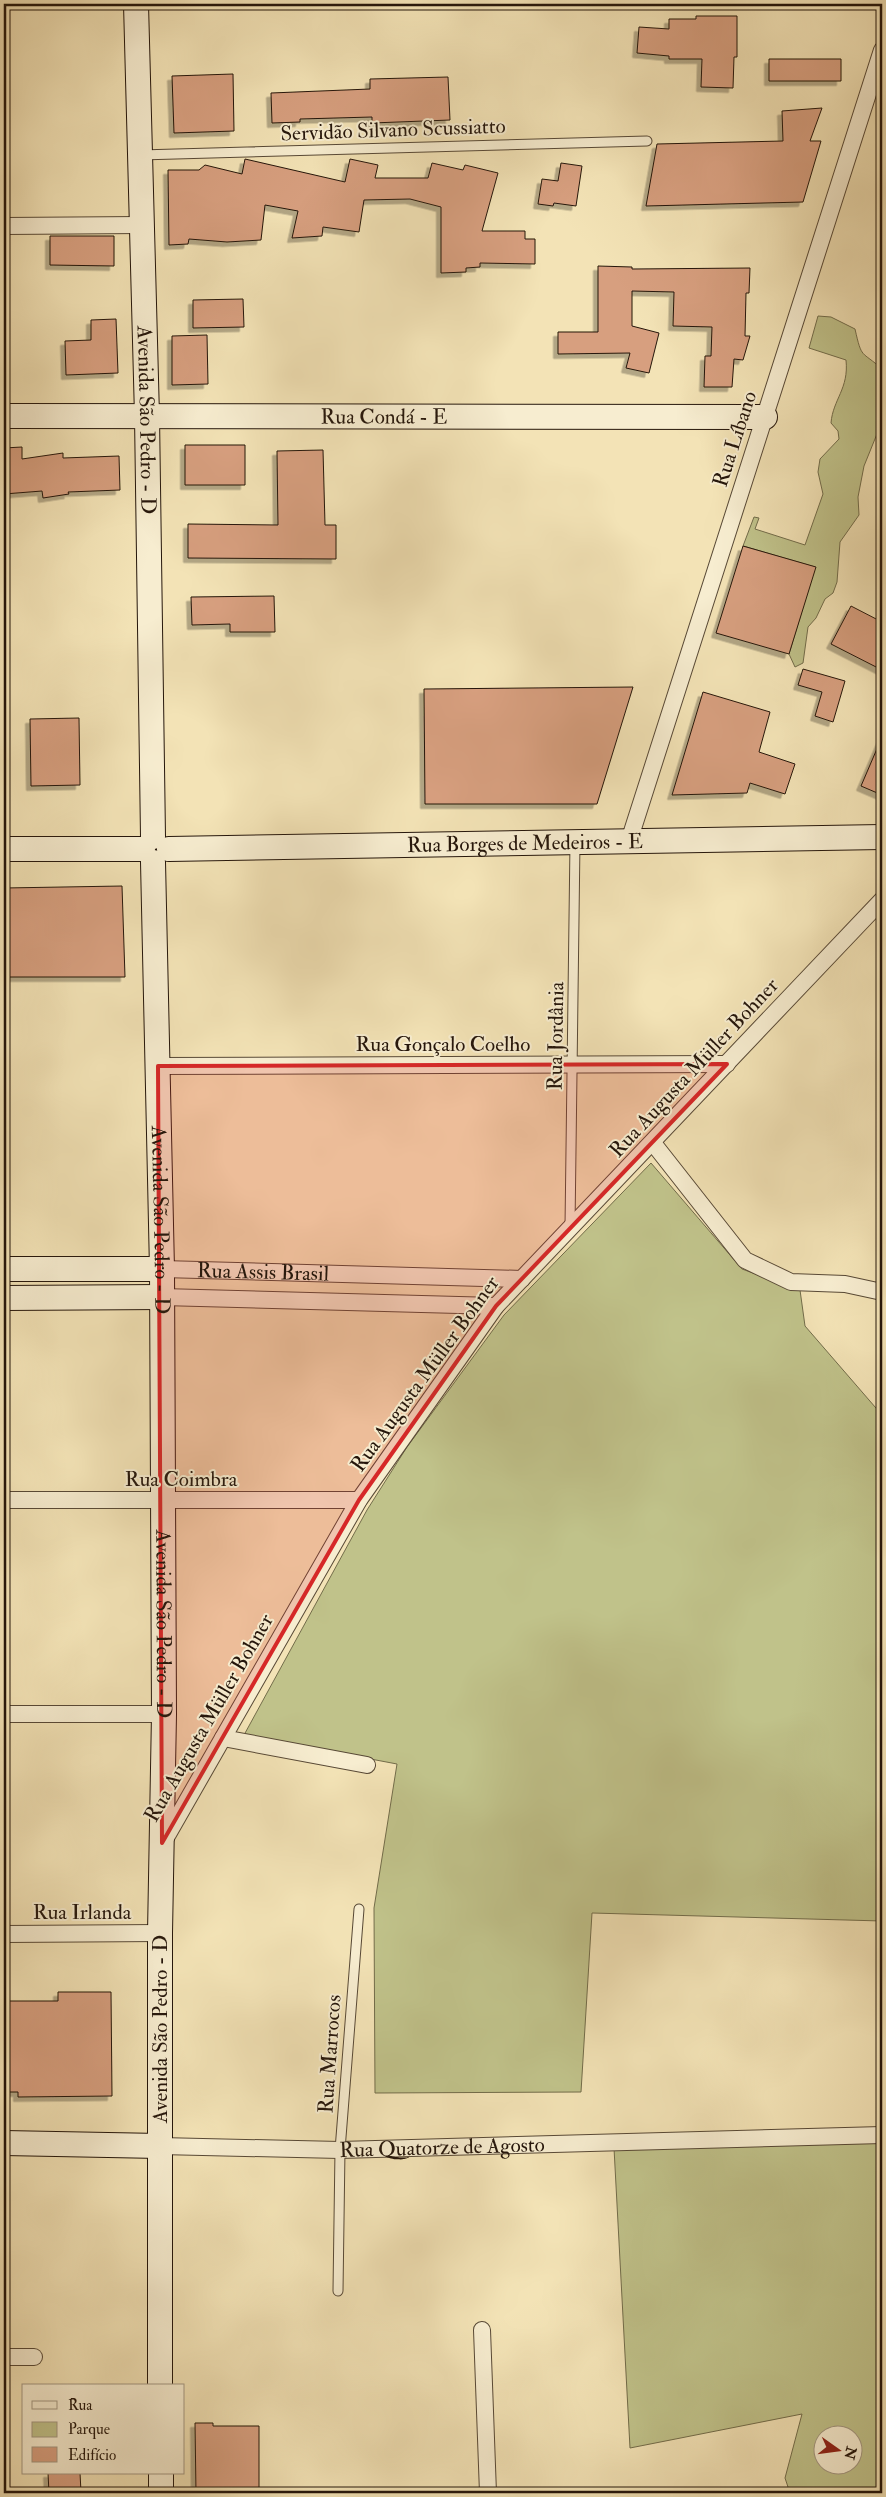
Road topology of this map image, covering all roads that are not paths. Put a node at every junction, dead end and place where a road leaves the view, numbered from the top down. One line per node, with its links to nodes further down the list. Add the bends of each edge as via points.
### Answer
1 (136, 4): 4 (street, Avenida São Pedro - D)
2 (882, 50): 9 (street, Rua Líbano)
3 (646, 141): 4 (lane, Servidão Silvano Scussiatto)
4 (140, 155): 5 (street, Avenida São Pedro - D)
5 (142, 225): 6 (street); 8 (street, Avenida São Pedro - D)
6 (4, 226)
7 (4, 416): 8 (street, Rua Condá - E)
8 (147, 416): 9 (street, Rua Condá - E); 14 (street, Avenida São Pedro - D)
9 (764, 417): 11 (street, Rua Líbano)
10 (882, 836): 11 (street, Rua Borges de Medeiros - E)
11 (629, 841): 12 (street, Rua Borges de Medeiros - E)
12 (575, 842): 14 (street, Rua Borges de Medeiros - E); 17 (lane, Rua Jordânia)
13 (4, 849): 14 (street, Rua Borges de Medeiros - E)
14 (154, 849): 18 (street, Avenida São Pedro - D)
15 (882, 900): 16 (street, Rua Augusta Müller Bohner)
16 (727, 1064): 17 (street, Rua Gonçalo Coelho); 19 (street, Rua Augusta Müller Bohner)
17 (573, 1065): 18 (street, Rua Gonçalo Coelho); 20 (lane, Rua Jordânia)
18 (158, 1066): 21 (street, Avenida São Pedro - D)
19 (653, 1143): 20 (street, Rua Augusta Müller Bohner); 24 (street, via 745,1260 791,1282 845,1284)
20 (570, 1230): 23 (street, Rua Augusta Müller Bohner)
21 (162, 1268): 22 (street, Rua Assis Brasil); 23 (street, Rua Assis Brasil); 26 (street, Avenida São Pedro - D)
22 (4, 1269)
23 (522, 1279): 27 (street, Rua Augusta Müller Bohner)
24 (882, 1292)
25 (4, 1298): 26 (street, Rua Assis Brasil)
26 (162, 1298): 27 (street, Rua Assis Brasil); 29 (street, Avenida São Pedro - D)
27 (496, 1306): 30 (street, Rua Augusta Müller Bohner)
28 (4, 1500): 29 (street, Rua Coimbra)
29 (162, 1500): 30 (street, Rua Coimbra); 32 (street, Avenida São Pedro - D)
30 (359, 1500): 33 (street, Rua Augusta Müller Bohner)
31 (4, 1714): 32 (street)
32 (164, 1714): 35 (street, Avenida São Pedro - D)
33 (223, 1738): 34 (street); 35 (street, Rua Augusta Müller Bohner)
34 (367, 1765)
35 (162, 1843): 37 (street, Avenida São Pedro - D)
36 (359, 1909): 42 (lane, Rua Marrocos)
37 (160, 1933): 38 (street, Rua Irlanda); 41 (street, Avenida São Pedro - D)
38 (4, 1934)
39 (882, 2135): 42 (street, Rua Quatorze de Agosto)
40 (4, 2143): 41 (street, Rua Quatorze de Agosto)
41 (160, 2146): 42 (street, Rua Quatorze de Agosto); 47 (street, Avenida São Pedro - D)
42 (340, 2150): 43 (lane, Rua Marrocos)
43 (338, 2291)
44 (482, 2330): 50 (street)
45 (4, 2357): 46 (street)
46 (34, 2357)
47 (160, 2384)
48 (161, 2474): 49 (street)
49 (161, 2493)
50 (488, 2493)

